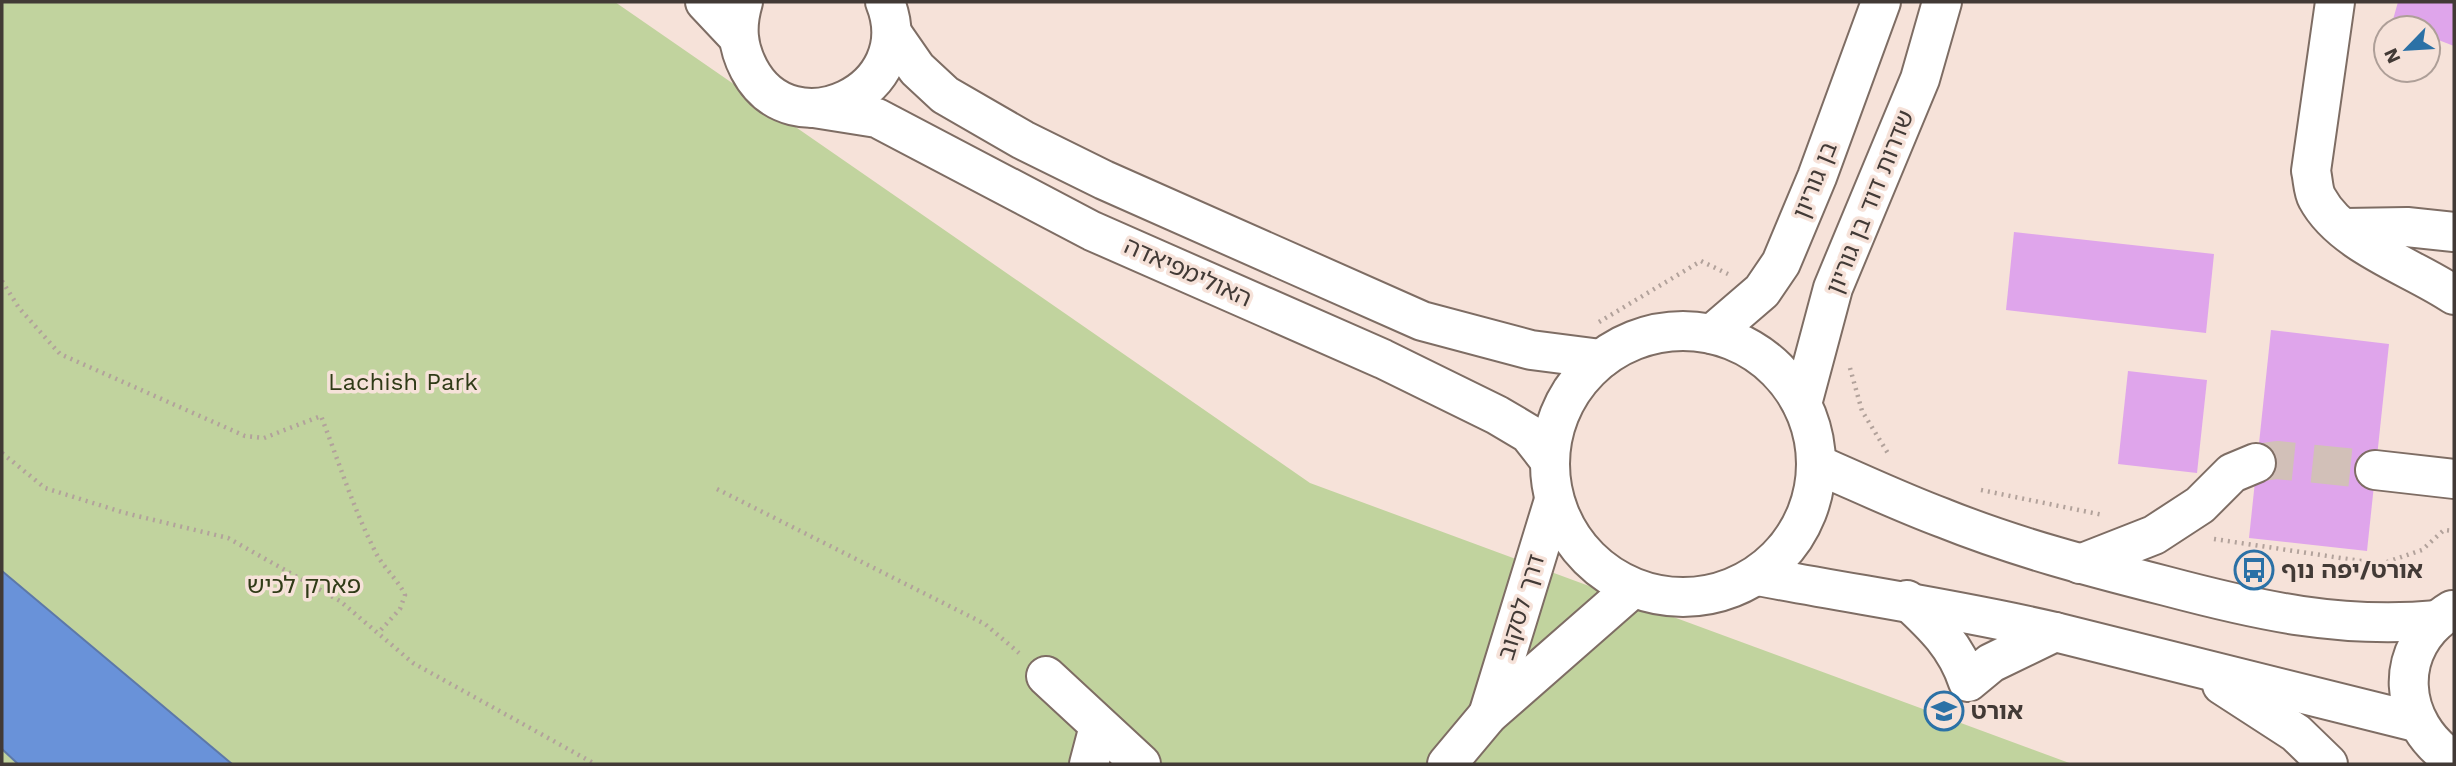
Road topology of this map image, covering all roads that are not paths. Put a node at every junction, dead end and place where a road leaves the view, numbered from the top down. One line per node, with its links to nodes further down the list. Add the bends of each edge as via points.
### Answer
1 (705, 2): 6 (main road)
2 (1881, 2): 11 (main road, בן גוריון, via 1781,263 1762,291)
3 (1942, 2): 13 (main road, שדרות דוד בן גוריון, via 1920,79 1833,288)
4 (2335, 2): 8 (main road, via 2311,171 2316,197)
5 (888, 18): 7 (main road, via 887,59 876,77 859,94 837,105); 12 (main road, האולימפיאדה, via 917,69 945,95 1104,180 1422,321 1531,349)
6 (740, 19): 7 (main road, האולימפיאדה, via 742,55 754,79 792,105)
7 (814, 108): 14 (main road, האולימפיאדה, via 877,118 1092,231 1383,359 1529,434)
8 (2345, 228): 9 (main road); 10 (main road, via 2403,268)
9 (2454, 232)
10 (2454, 295)
11 (1712, 334): 12 (main road, via 1673,331 1635,340); 13 (main road, via 1748,348 1779,372)
12 (1601, 359): 14 (main road, via 1574,387 1556,422)
13 (1802, 404): 16 (main road, via 1813,433)
14 (1550, 461): 19 (main road)
15 (2256, 463): 20 (main road, via 2232,473 2200,505 2164,530)
16 (1816, 464): 20 (main road, via 1944,519); 21 (main road, via 1810,507 1789,545)
17 (2375, 470): 18 (main road)
18 (2454, 479)
19 (1554, 500): 22 (main road, via 1571,537 1598,567); 28 (main road, דרך לסקוב)
20 (2080, 564): 24 (main road, via 2311,619 2386,625)
21 (1758, 576): 22 (main road, via 1719,593 1675,598); 23 (main road)
22 (1633, 588): 28 (main road, דרך לסקוב)
23 (1907, 600): 25 (main road); 25 (main road, via 1942,633 1968,682 2000,658)
24 (2446, 615): 30 (main road, via 2423,637 2408,678 2410,701)
25 (2054, 632): 26 (main road)
26 (2196, 668): 30 (main road); 34 (main road, via 2296,733)
27 (1046, 676): 29 (main road)
28 (1488, 715): 33 (main road, דרך לסקוב)
29 (1099, 726): 31 (main road); 32 (main road)
30 (2436, 749)
31 (1089, 764)
32 (1141, 764)
33 (1447, 764)
34 (2328, 764)

